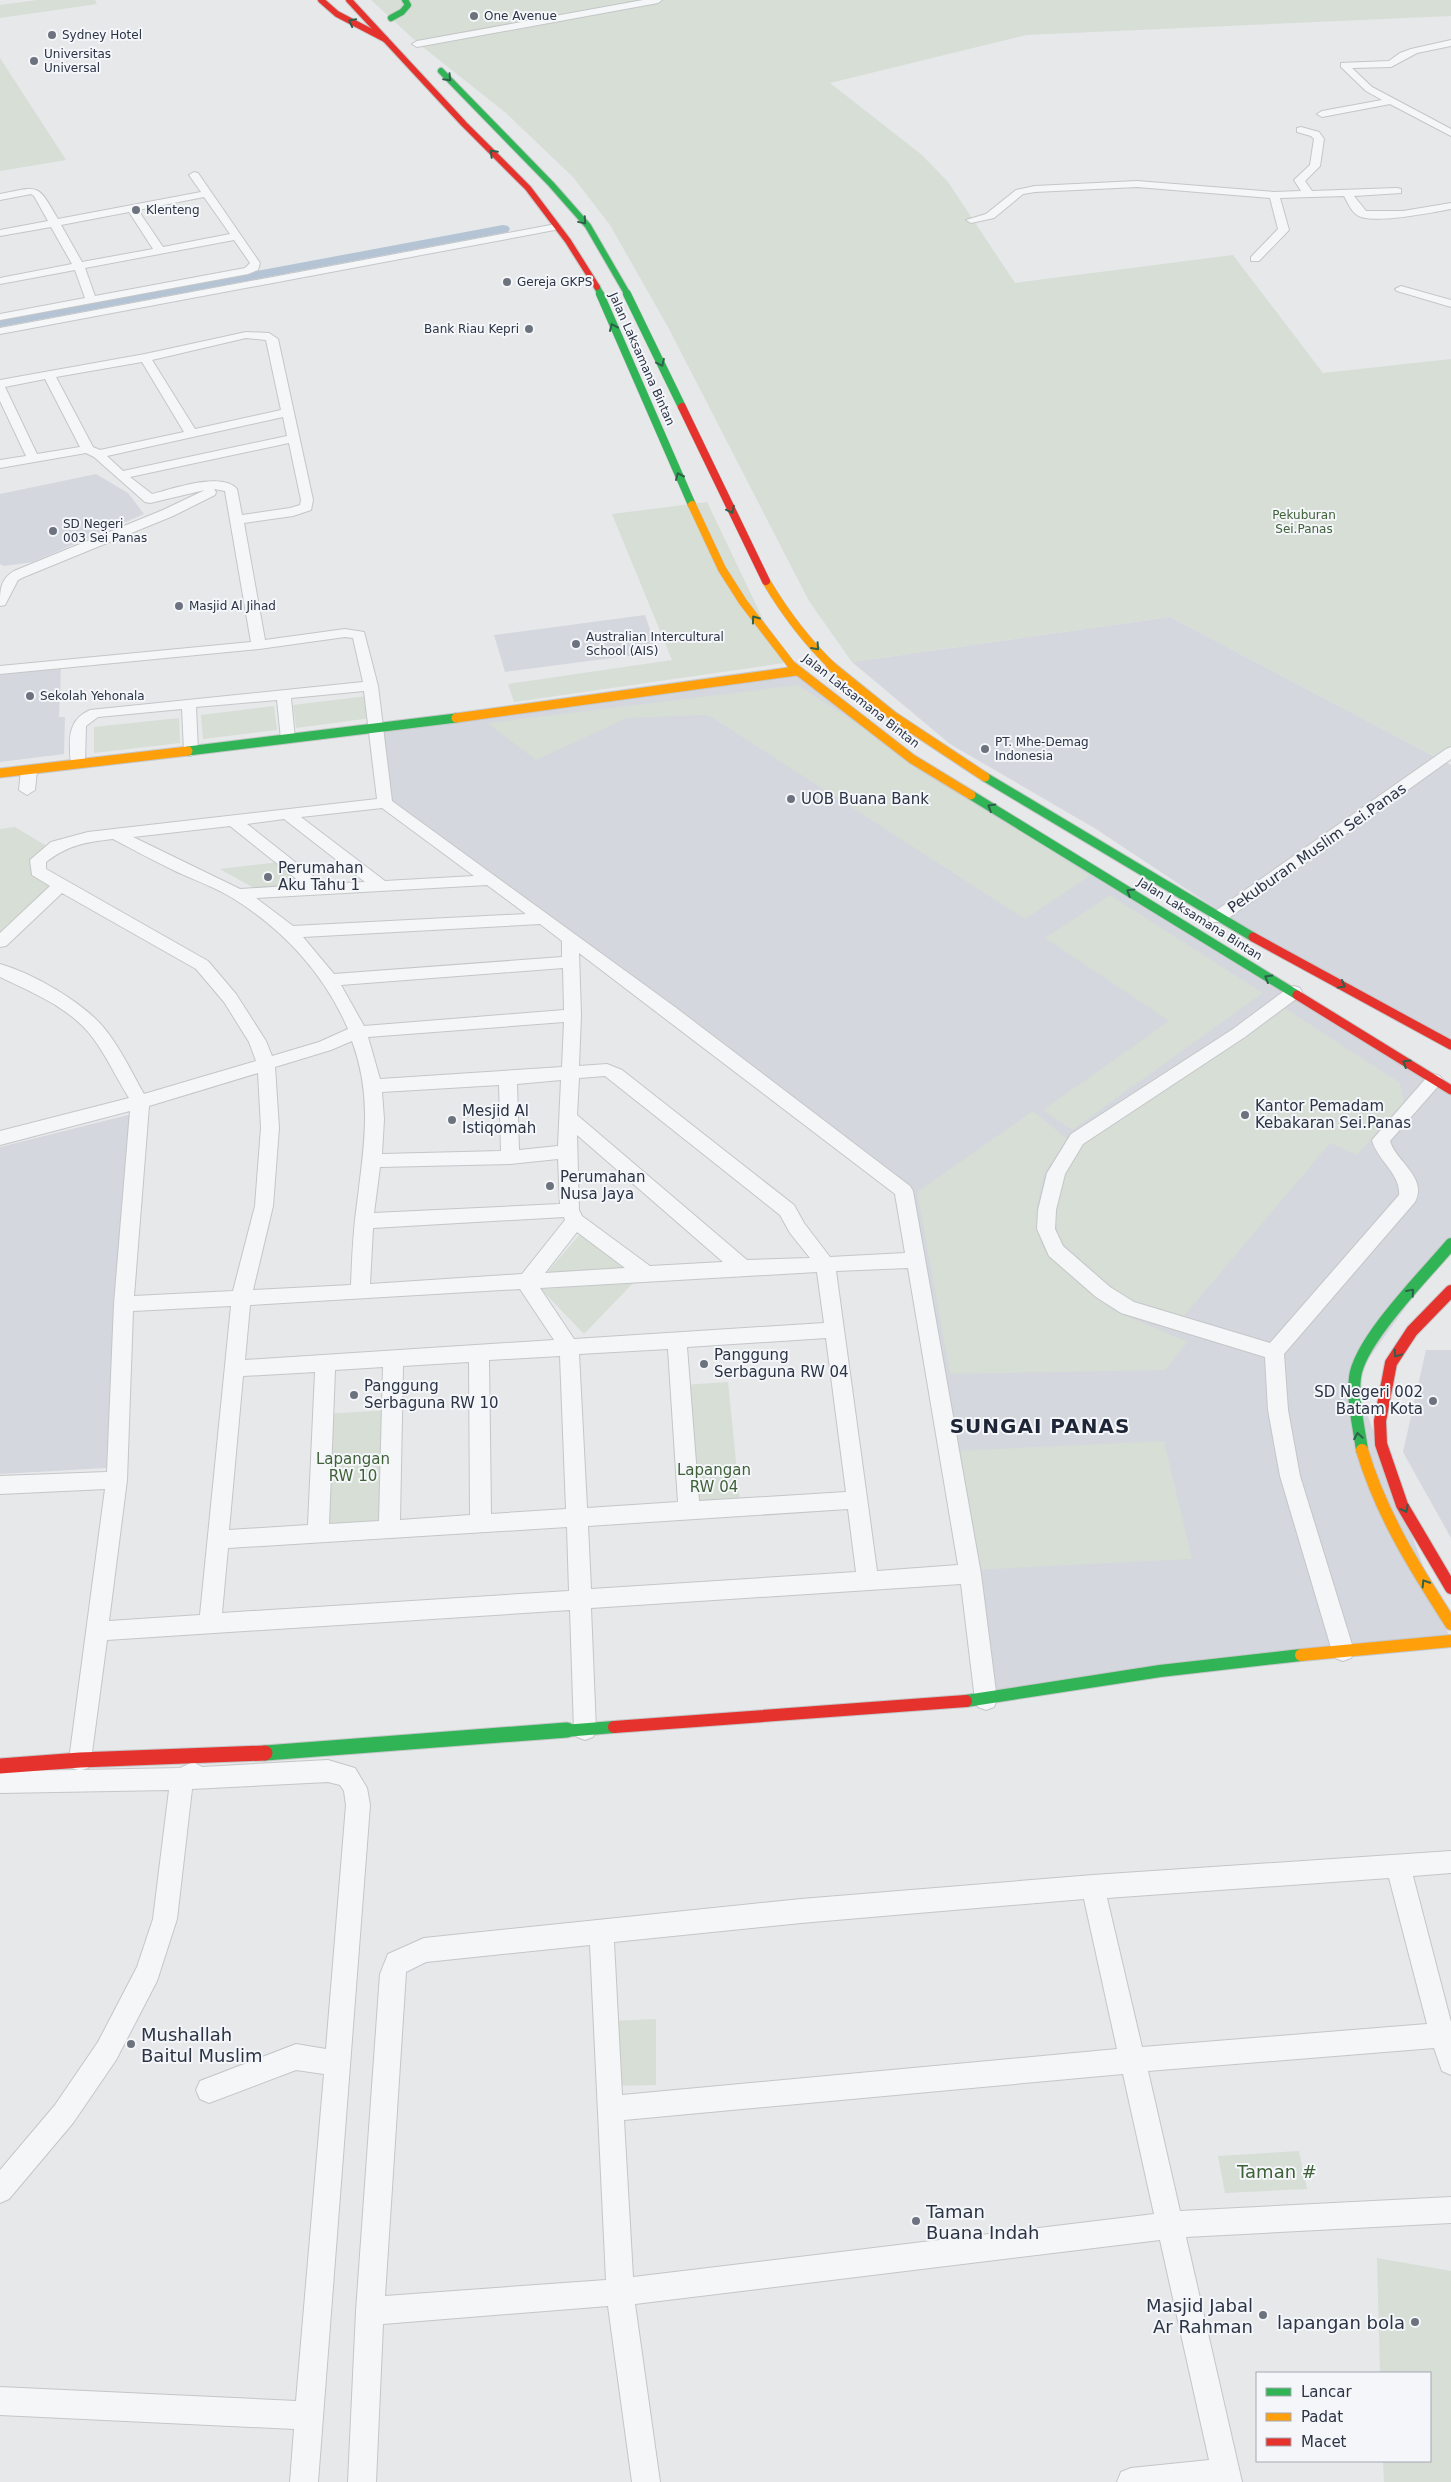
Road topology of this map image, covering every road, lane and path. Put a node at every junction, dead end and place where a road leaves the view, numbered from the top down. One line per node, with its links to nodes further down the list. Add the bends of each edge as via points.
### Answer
1 (321, 0): 6 (main road, one-way to 1, via 337,14)
2 (349, 0): 6 (main road, Jalan Laksamana Bintan)
3 (404, 0): 5 (main road, via 408,5)
4 (658, 0): 7 (street)
5 (391, 18)
6 (385, 39): 15 (main road, Jalan Laksamana Bintan, one-way to 6)
7 (414, 41): 14 (main road, Jalan Laksamana Bintan, one-way to 14)
8 (1451, 43): 9 (street, via 1414,51 1391,64 1344,65 1369,89)
9 (1392, 102): 10 (street); 12 (street)
10 (1322, 114)
11 (1301, 130): 18 (street, via 1315,134 1319,139 1315,166 1299,180)
12 (1451, 133)
13 (194, 175): 19 (street)
14 (551, 184): 15 (main road); 76 (main road, Jalan Laksamana Bintan, one-way to 76, via 588,226 626,290 771,592 826,659 868,697 936,747)
15 (528, 188): 26 (main road, Jalan Laksamana Bintan)
16 (1397, 191): 17 (street)
17 (1347, 192): 18 (street); 22 (street, via 1363,214 1402,214)
18 (1308, 193): 20 (street)
19 (206, 194): 23 (street); 28 (street)
20 (1274, 195): 24 (street, via 1137,184 1035,189 1020,192 990,216); 30 (street, via 1284,230)
21 (0, 197): 25 (street, via 26,192 38,194)
22 (1451, 206)
23 (132, 209): 25 (street); 29 (street)
24 (971, 220)
25 (56, 223): 27 (street); 31 (street)
26 (556, 227): 37 (street); 55 (main road, Jalan Laksamana Bintan, one-way to 26, via 722,569 596,288)
27 (0, 233)
28 (237, 236): 29 (street); 34 (street, via 255,264 248,271)
29 (160, 251): 31 (street)
30 (1255, 260)
31 (79, 266): 32 (street); 34 (street)
32 (0, 281)
33 (1401, 289): 35 (street)
34 (91, 299): 36 (street)
35 (1451, 304)
36 (0, 317)
37 (0, 331)
38 (145, 358): 39 (street); 41 (street, via 246,335 269,336); 42 (street)
39 (49, 375): 40 (street); 44 (street)
40 (0, 386): 45 (street)
41 (286, 413): 42 (street); 43 (street)
42 (192, 433): 44 (street)
43 (292, 439): 47 (street); 51 (street, via 306,507 293,512)
44 (93, 451): 45 (street); 47 (street)
45 (33, 458): 46 (street)
46 (0, 464)
47 (120, 475): 49 (street)
48 (225, 485): 49 (street, via 205,486); 50 (street); 51 (street, via 231,489)
49 (150, 499): 50 (street)
50 (168, 513): 52 (street, via 19,574 12,578)
51 (236, 520): 53 (street)
52 (1, 597)
53 (258, 645): 54 (street); 56 (street, via 352,632 358,635)
54 (0, 670)
55 (796, 671): 59 (main road); 84 (main road, Jalan Laksamana Bintan, one-way to 55, via 912,759)
56 (371, 686): 57 (street); 59 (street)
57 (284, 696): 58 (street); 60 (street)
58 (189, 706): 61 (street); 63 (street, via 86,716 78,726)
59 (376, 730): 60 (main road); 67 (street)
60 (288, 739): 61 (main road)
61 (190, 751): 63 (main road)
62 (1451, 752): 76 (street, Pekuburan Muslim Sei.Panas)
63 (78, 763): 64 (main road)
64 (29, 770): 65 (main road); 66 (street)
65 (0, 772)
66 (27, 790)
67 (385, 803): 68 (street); 71 (street)
68 (287, 814): 69 (street); 73 (street)
69 (231, 819): 70 (street); 74 (street)
70 (116, 834): 72 (street, via 88,837 57,846 38,860 38,871); 75 (street)
71 (493, 880): 73 (street); 77 (street)
72 (62, 885): 80 (street); 88 (street, via 202,966 230,998 257,1041)
73 (381, 886): 74 (street)
74 (320, 890): 75 (street)
75 (238, 894): 78 (street)
76 (1217, 918): 87 (main road, Jalan Laksamana Bintan, one-way to 87)
77 (542, 920): 78 (street); 79 (street)
78 (291, 932): 83 (street)
79 (570, 940): 81 (street); 102 (street, via 670,1011 900,1187 905,1194)
80 (0, 942)
81 (571, 962): 83 (street); 85 (street)
82 (0, 970): 93 (street, via 56,997 82,1016 99,1033)
83 (331, 980): 86 (street)
84 (1294, 992): 92 (main road, Jalan Laksamana Bintan, one-way to 84); 115 (street, via 1239,1033 1077,1140 1056,1174 1047,1210 1046,1229 1056,1251 1116,1301 1128,1308)
85 (573, 1014): 86 (street); 89 (street)
86 (358, 1032): 88 (street, via 325,1046); 91 (street)
87 (1451, 1045)
88 (266, 1063): 93 (street); 109 (street, via 270,1128 264,1206)
89 (571, 1073): 90 (street); 94 (street); 103 (street, via 607,1070 616,1074 786,1210)
90 (508, 1078): 91 (street); 97 (street)
91 (373, 1086): 98 (street)
92 (1446, 1089): 115 (street, via 1381,1140 1384,1153 1407,1178 1410,1187 1408,1197)
93 (140, 1102): 95 (street); 110 (street)
94 (569, 1118): 96 (street); 104 (street)
95 (0, 1137)
96 (567, 1152): 97 (street); 99 (street)
97 (510, 1157): 98 (street)
98 (372, 1161): 100 (street)
99 (573, 1216): 100 (street); 105 (street); 106 (street)
100 (364, 1221): 108 (street)
101 (1451, 1244): 133 (main road, one-way to 101, via 1393,1530 1376,1494 1362,1456 1356,1424 1354,1379 1362,1353 1384,1322)
102 (917, 1260): 103 (street); 128 (street)
103 (826, 1265): 104 (street); 111 (street)
104 (743, 1268): 105 (street)
105 (648, 1275): 106 (street)
106 (526, 1282): 108 (street); 113 (street)
107 (1451, 1291): 130 (main road, one-way to 130, via 1412,1331 1390,1363 1380,1421 1381,1444 1402,1505)
108 (360, 1292): 109 (street)
109 (241, 1299): 110 (street); 118 (street)
110 (124, 1304): 119 (street)
111 (833, 1330): 112 (street); 121 (street)
112 (677, 1339): 113 (street); 122 (street)
113 (569, 1347): 114 (street); 123 (street)
114 (479, 1352): 116 (street); 124 (street)
115 (1274, 1352): 136 (street, via 1278,1410 1290,1476)
116 (393, 1359): 117 (street); 125 (street)
117 (326, 1363): 118 (street); 126 (street)
118 (234, 1369): 127 (street)
119 (117, 1480): 120 (street); 134 (street)
120 (0, 1486)
121 (857, 1500): 122 (street); 129 (street)
122 (689, 1510): 123 (street)
123 (578, 1519): 124 (street); 131 (street)
124 (481, 1523): 125 (street)
125 (389, 1530): 126 (street)
126 (318, 1534): 127 (street)
127 (217, 1540): 132 (street)
128 (970, 1574): 129 (street); 137 (street)
129 (868, 1581): 131 (street)
130 (1450, 1587)
131 (581, 1599): 132 (street); 138 (street)
132 (210, 1622): 134 (street)
133 (1451, 1624)
134 (99, 1630): 140 (street)
135 (1451, 1641): 136 (main road)
136 (1343, 1651): 137 (main road, via 1099,1679)
137 (986, 1700): 138 (main road)
138 (585, 1730): 139 (main road)
139 (224, 1756): 140 (main road); 142 (street)
140 (80, 1760): 141 (main road)
141 (11, 1765): 143 (street)
142 (182, 1780): 143 (street); 151 (street, via 328,1771 346,1776 355,1788 358,1805); 154 (street, via 165,1919 148,1972 107,2051 64,2114)
143 (0, 1781)
144 (1451, 1862): 145 (street)
145 (1398, 1865): 146 (street); 148 (street)
146 (1093, 1887): 147 (street); 149 (street)
147 (601, 1931): 153 (street); 158 (street, via 424,1950 397,1963 392,1974)
148 (1442, 2035): 149 (street); 150 (street)
149 (1132, 2060): 153 (street); 156 (street)
150 (1451, 2062)
151 (338, 2064): 152 (street, via 296,2058); 160 (street)
152 (209, 2090)
153 (609, 2109): 157 (street)
154 (0, 2190)
155 (1451, 2210): 156 (street)
156 (1170, 2225): 157 (street); 161 (street)
157 (620, 2292): 158 (street); 164 (street)
158 (370, 2311): 163 (street)
159 (0, 2401): 160 (street)
160 (309, 2416): 162 (street)
161 (1227, 2478): 165 (street)
162 (304, 2482)
163 (362, 2482)
164 (646, 2482)
165 (1131, 2482)

